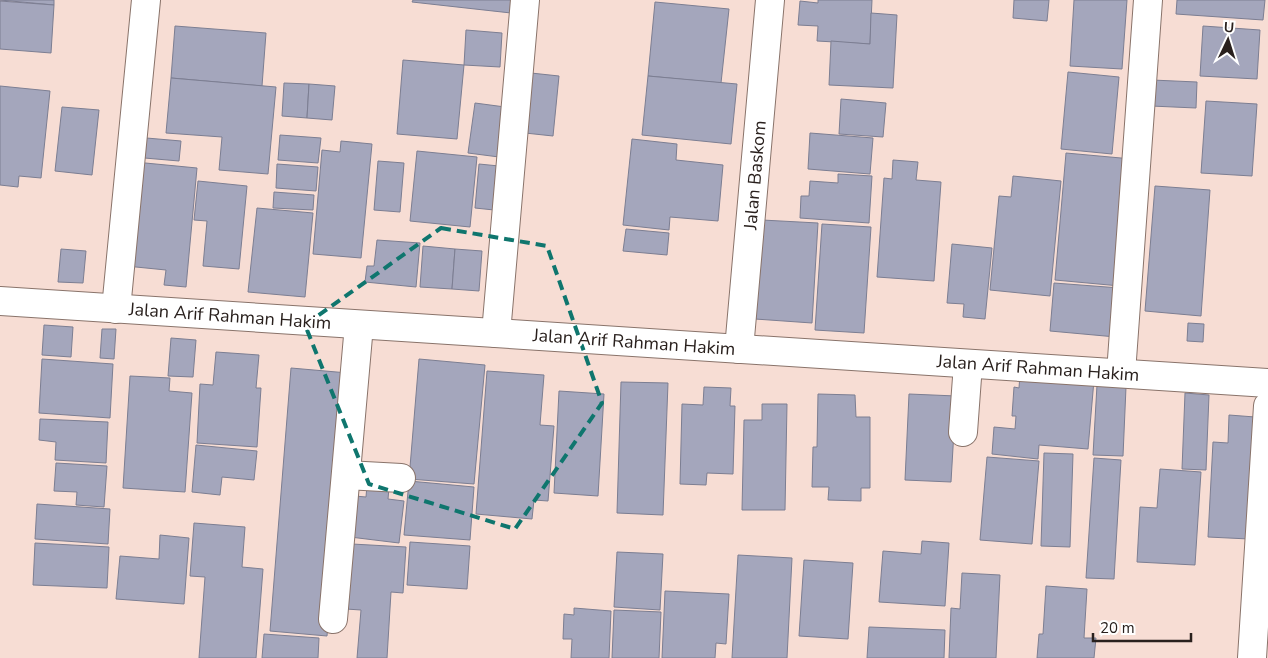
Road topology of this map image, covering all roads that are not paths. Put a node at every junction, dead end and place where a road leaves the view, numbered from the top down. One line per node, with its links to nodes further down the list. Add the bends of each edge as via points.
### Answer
1 (146, 0): 6 (street)
2 (525, 0): 8 (street)
3 (770, 0): 9 (street, Jalan Baskom)
4 (1148, 0): 11 (street)
5 (0, 301): 6 (street, Jalan Arif Rahman Hakim)
6 (116, 309): 7 (street, Jalan Arif Rahman Hakim)
7 (359, 325): 8 (street, Jalan Arif Rahman Hakim); 15 (street)
8 (496, 333): 9 (street, Jalan Arif Rahman Hakim)
9 (739, 349): 10 (street, Jalan Arif Rahman Hakim)
10 (968, 364): 11 (street, Jalan Arif Rahman Hakim); 14 (street)
11 (1121, 373): 12 (street, Jalan Arif Rahman Hakim)
12 (1268, 383)
13 (1268, 406): 18 (street)
14 (963, 432)
15 (346, 475): 16 (street); 17 (street)
16 (401, 478)
17 (333, 619)
18 (1252, 658)

